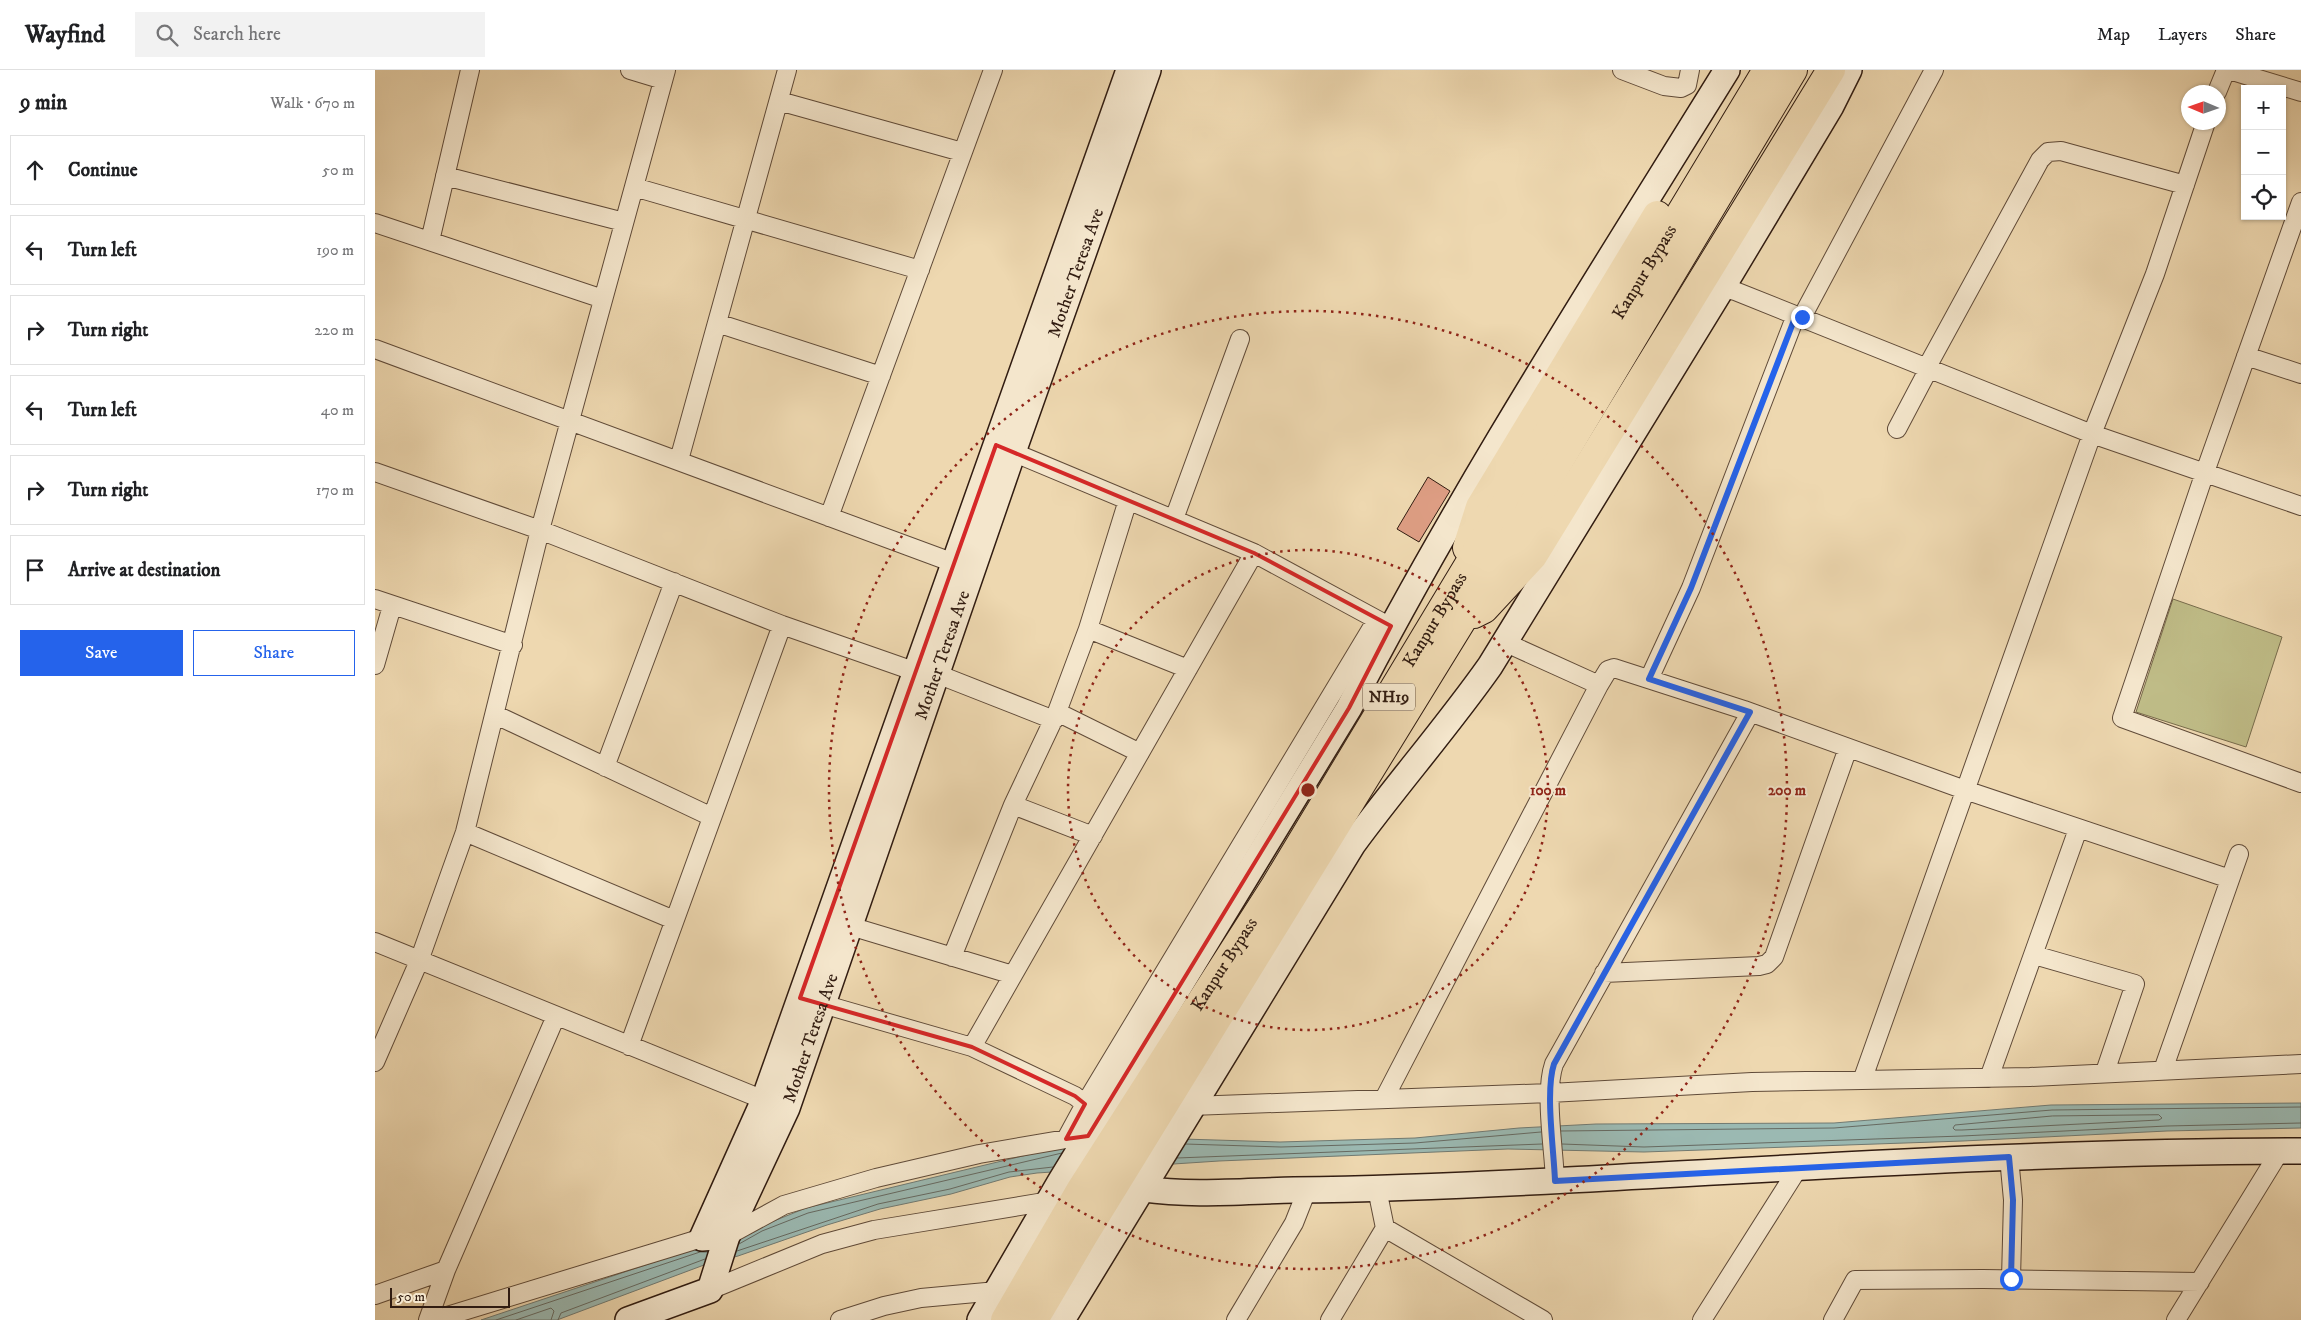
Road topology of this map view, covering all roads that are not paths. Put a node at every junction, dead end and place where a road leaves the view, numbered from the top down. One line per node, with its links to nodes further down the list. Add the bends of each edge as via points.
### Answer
1 (469, 70): 23 (street)
2 (629, 70): 17 (street)
3 (787, 70): 20 (street)
4 (993, 70): 22 (street)
5 (1129, 70): 46 (street)
6 (1147, 70): 46 (street, Mother Teresa Ave)
7 (1622, 70): 8 (street, via 1664,86 1681,88 1687,85)
8 (1690, 70)
9 (1727, 70): 61 (street)
10 (1744, 70): 58 (highway, via 1480,507)
11 (1767, 70): 58 (highway, Kanpur Bypass / NH19)
12 (1793, 70): 60 (highway, Kanpur Bypass / NH19)
13 (1831, 70): 60 (highway, via 1533,556 1484,609)
14 (1849, 70): 33 (street, via 1831,106)
15 (1934, 70): 35 (street)
16 (2227, 70): 18 (street); 19 (street)
17 (665, 75): 25 (street)
18 (2220, 85)
19 (2301, 92)
20 (779, 101): 22 (street); 27 (street)
21 (2203, 130): 24 (street)
22 (962, 152): 32 (street)
23 (445, 176): 28 (street); 30 (street)
24 (2185, 185): 40 (street, via 2061,151 2048,152 2040,160); 45 (street, via 2155,274)
25 (633, 187): 27 (street); 28 (street)
26 (2301, 202): 31 (street)
27 (746, 220): 32 (street); 36 (street)
28 (624, 222): 34 (street)
29 (375, 223): 30 (street)
30 (430, 241): 34 (street)
31 (2294, 242): 39 (street)
32 (919, 270): 42 (street)
33 (1722, 288): 35 (street); 64 (street)
34 (603, 299): 43 (street)
35 (1799, 316): 40 (street); 69 (street, via 1691,588)
36 (717, 323): 42 (street); 47 (street)
37 (1241, 339): 53 (street)
38 (375, 349): 43 (street)
39 (2246, 356): 41 (street); 49 (street)
40 (1927, 367): 44 (street); 45 (street)
41 (2301, 374)
42 (881, 376): 52 (street)
43 (570, 420): 47 (street); 54 (street)
44 (1897, 429)
45 (2092, 434): 49 (street); 78 (street)
46 (1004, 448): 50 (street); 56 (street); 68 (street, Mother Teresa Ave)
47 (679, 460): 52 (street)
48 (375, 472): 54 (street)
49 (2205, 472): 51 (street); 77 (street, via 2122,718)
50 (1128, 500): 53 (street); 63 (street)
51 (2301, 506)
52 (829, 517): 56 (street)
53 (1174, 520): 55 (street)
54 (540, 530): 57 (street); 65 (street)
55 (1254, 553): 61 (street); 67 (street)
56 (954, 563): 68 (street)
57 (674, 582): 62 (street); 76 (street)
58 (1454, 589): 133 (highway, Kanpur Bypass / NH19, via 1275,886 1081,1190)
59 (383, 602): 65 (street); 66 (street)
60 (1462, 620): 134 (highway, Kanpur Bypass / NH19)
61 (1383, 623): 108 (street); 111 (street, via 1349,708)
62 (783, 625): 68 (street); 80 (street)
63 (1088, 629): 67 (street); 73 (street)
64 (1504, 642): 70 (street); 109 (street, via 1461,707 1392,790 1353,844)
65 (513, 645): 72 (street)
66 (375, 665)
67 (1188, 669): 75 (street)
68 (929, 675): 73 (street); 87 (street, Mother Teresa Ave); 94 (street)
69 (1649, 679): 70 (street, via 1614,668 1608,670); 71 (street)
70 (1599, 686): 106 (street)
71 (1750, 712): 74 (street); 92 (street)
72 (495, 715): 76 (street); 82 (street)
73 (1055, 716): 75 (street); 79 (street)
74 (1848, 748): 78 (street); 92 (street, via 1774,957 1767,964)
75 (1140, 753): 83 (street)
76 (605, 767): 80 (street)
77 (2301, 783)
78 (1965, 790): 81 (street); 103 (street)
79 (1013, 805): 83 (street); 90 (street)
80 (712, 817): 86 (street)
81 (2079, 829): 85 (street); 89 (street)
82 (465, 832): 86 (street); 91 (street)
83 (1093, 836): 93 (street)
84 (2239, 854): 85 (street)
85 (2230, 879): 101 (street)
86 (674, 920): 97 (street)
87 (850, 926): 90 (street); 95 (street, Mother Teresa Ave)
88 (375, 942): 91 (street)
89 (2034, 955): 102 (street, via 2135,984); 104 (street)
90 (952, 957): 93 (street)
91 (419, 961): 96 (street); 100 (street)
92 (1604, 974): 105 (street, via 1554,1064)
93 (1013, 975): 98 (street)
94 (800, 998): 95 (street); 107 (street)
95 (823, 1004): 98 (street); 110 (street, Mother Teresa Ave)
96 (556, 1016): 97 (street); 122 (street)
97 (629, 1046): 107 (street)
98 (972, 1047): 108 (street, via 1075,1096)
99 (2299, 1059): 101 (street)
100 (375, 1062)
101 (2163, 1070): 102 (street)
102 (2105, 1072): 104 (street)
103 (1863, 1078): 104 (street); 105 (street)
104 (1989, 1078)
105 (1550, 1093): 106 (street); 115 (street)
106 (1384, 1099): 109 (street)
107 (763, 1100): 110 (street); 121 (street)
108 (1085, 1104): 111 (street)
109 (1191, 1106): 116 (street)
110 (787, 1108): 121 (street, Mother Teresa Ave)
111 (1080, 1139): 119 (street); 121 (street, via 979,1154 876,1178 783,1205)
112 (2291, 1151): 113 (street); 124 (street)
113 (2009, 1157): 114 (street); 123 (street, via 2013,1200)
114 (1799, 1167): 115 (street); 139 (street)
115 (1555, 1181): 117 (street)
116 (1147, 1183): 118 (street, via 1159,1191); 135 (street)
117 (1377, 1189): 118 (street); 120 (street)
118 (1307, 1190): 136 (street, via 1294,1223)
119 (1055, 1192): 125 (street, via 874,1230 822,1244); 126 (street)
120 (1385, 1228): 137 (street); 138 (street)
121 (718, 1239): 125 (street); 129 (street)
122 (446, 1270): 127 (street); 128 (street)
123 (2011, 1279): 124 (street); 140 (street, via 1855,1280)
124 (2200, 1282): 141 (street)
125 (713, 1283): 130 (street)
126 (997, 1291): 131 (street, via 921,1298); 132 (street)
127 (375, 1295)
128 (428, 1320)
129 (434, 1320)
130 (628, 1320)
131 (840, 1320)
132 (981, 1320)
133 (1005, 1320)
134 (1034, 1320)
135 (1062, 1320)
136 (1236, 1320)
137 (1330, 1320)
138 (1543, 1320)
139 (1702, 1320)
140 (1833, 1320)
141 (2176, 1320)

